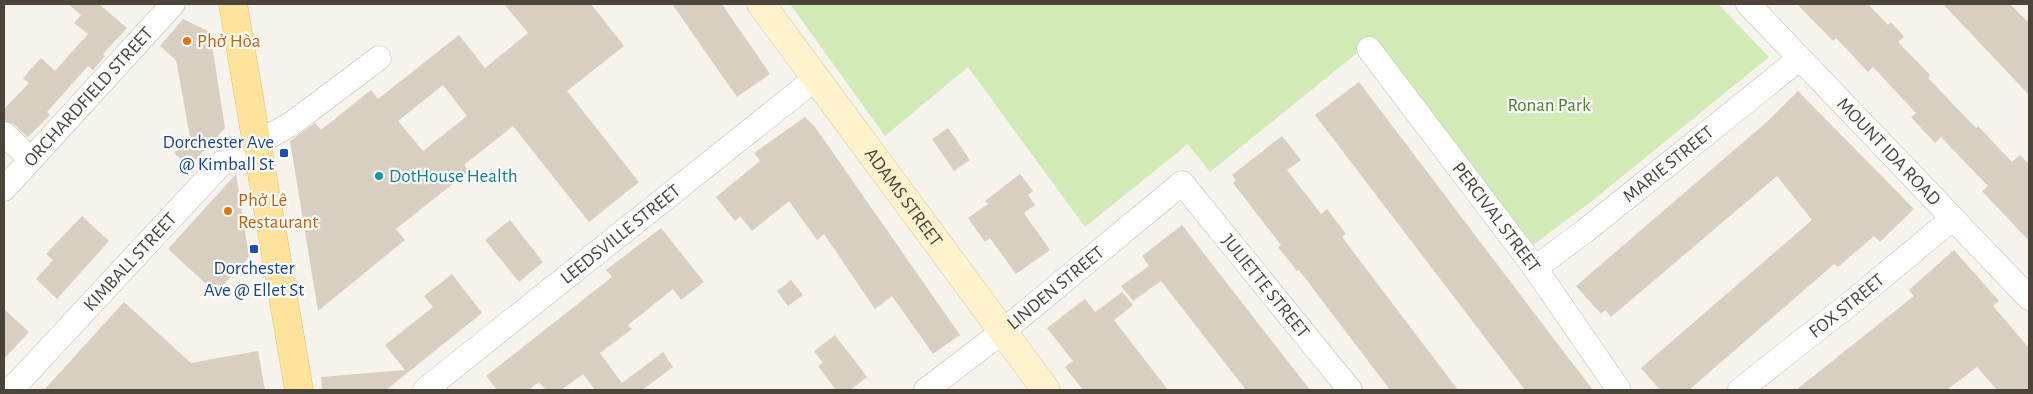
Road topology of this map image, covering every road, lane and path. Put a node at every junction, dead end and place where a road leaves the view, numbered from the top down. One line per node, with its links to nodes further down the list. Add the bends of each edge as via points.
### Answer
1 (173, 4): 11 (street, ORCHARDFIELD STREET)
2 (233, 4): 10 (main road)
3 (761, 4): 8 (main road, ADAMS STREET)
4 (1748, 4): 7 (street, MOUNT IDA ROAD)
5 (1369, 49): 15 (street, PERCIVAL STREET)
6 (379, 58): 10 (street, KIMBALL STREET, via 291,124)
7 (1799, 59): 14 (street, MOUNT IDA ROAD); 15 (street, MARIE STREET)
8 (816, 78): 17 (main road, ADAMS STREET); 20 (street, LEEDSVILLE STREET)
9 (4, 134): 11 (street)
10 (257, 142): 18 (street, KIMBALL STREET, via 218,167); 19 (main road)
11 (31, 159): 13 (street, ORCHARDFIELD STREET)
12 (1182, 183): 17 (street, LINDEN STREET); 23 (street, JULIETTE STREET)
13 (4, 189)
14 (1952, 219): 16 (street, MOUNT IDA ROAD); 25 (street, FOX STREET)
15 (1534, 268): 24 (street, PERCIVAL STREET)
16 (2029, 298)
17 (1002, 332): 21 (street, LINDEN STREET); 22 (main road, ADAMS STREET)
18 (11, 390)
19 (299, 390)
20 (425, 390)
21 (926, 390)
22 (1046, 390)
23 (1350, 390)
24 (1619, 390)
25 (1740, 390)

